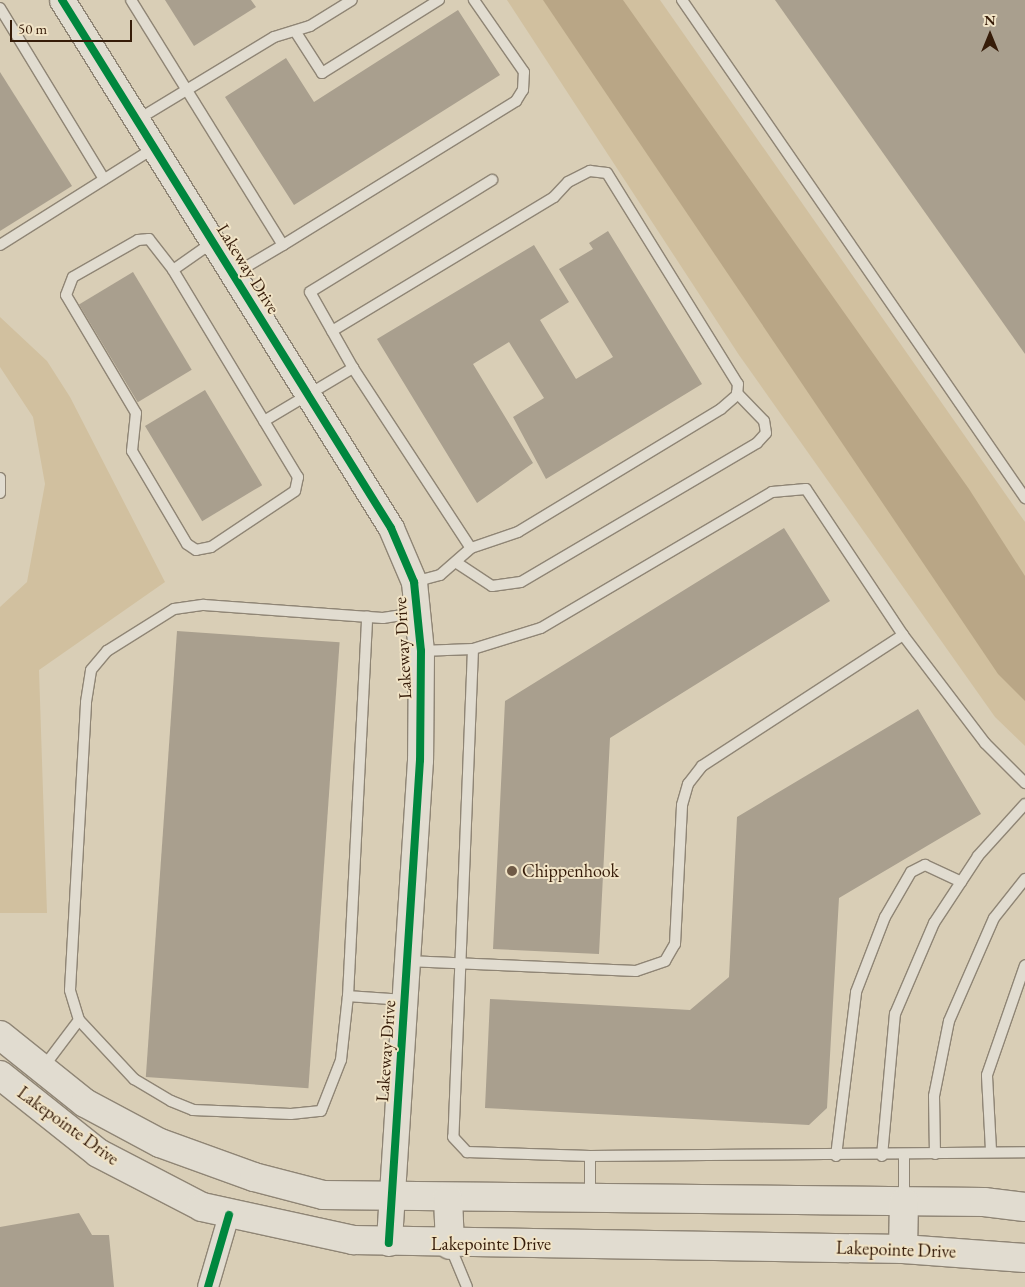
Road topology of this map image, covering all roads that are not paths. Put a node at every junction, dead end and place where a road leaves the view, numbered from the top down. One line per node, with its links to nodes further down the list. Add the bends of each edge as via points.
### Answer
1 (62, 0): 10 (street, Lakeway Drive)
2 (132, 0): 9 (lane)
3 (352, 0): 8 (lane)
4 (439, 0): 8 (lane, via 322,73)
5 (474, 0): 16 (lane, via 524,72 523,90 516,101)
6 (682, 0): 26 (lane)
7 (0, 8): 12 (lane)
8 (295, 31): 9 (lane, via 274,37)
9 (187, 89): 10 (lane); 16 (lane)
10 (137, 120): 11 (street, Lakeway Drive)
11 (154, 147): 12 (lane); 14 (street, Lakeway Drive)
12 (104, 179): 15 (lane)
13 (492, 180): 19 (lane, via 310,292)
14 (214, 242): 17 (lane); 18 (street, Lakeway Drive)
15 (0, 245)
16 (283, 245): 18 (lane)
17 (173, 270): 23 (lane); 23 (lane, via 149,239 138,240 73,277 66,295 136,413 132,452 187,544 196,550 211,547 295,491 298,477)
18 (234, 274): 21 (street, Lakeway Drive)
19 (332, 331): 20 (lane); 22 (lane, via 554,198 568,182 590,171 607,173 738,384)
20 (353, 368): 21 (lane); 27 (lane)
21 (308, 393): 23 (lane); 29 (street, Lakeway Drive, via 391,528)
22 (737, 393): 27 (lane, via 722,409 518,532); 28 (lane, via 764,421 766,433 757,443 521,582 492,586)
23 (264, 421)
24 (0, 478): 25 (lane)
25 (0, 493)
26 (1025, 498)
27 (471, 548): 28 (lane)
28 (457, 563): 29 (lane, via 440,575)
29 (414, 582): 30 (street, Lakeway Drive)
30 (417, 613): 31 (lane); 34 (street, Lakeway Drive)
31 (367, 616): 42 (lane); 44 (lane, via 204,605 174,609 107,651 91,670 70,990)
32 (903, 635): 33 (lane, via 806,488 789,487 772,492 542,628); 35 (lane, via 985,743); 40 (lane, via 702,766 688,784 682,805 675,944 665,961 636,971)
33 (473, 649): 34 (lane); 40 (lane)
34 (421, 651): 39 (street, Lakeway Drive, via 420,760)
35 (1025, 783)
36 (1025, 804): 38 (lane)
37 (1025, 879): 50 (lane, via 994,918 949,1021 934,1096)
38 (960, 882): 52 (lane, via 926,864 911,872 885,917 856,992); 53 (lane, via 934,923 895,1014)
39 (407, 961): 40 (lane); 43 (street, Lakeway Drive)
40 (458, 963): 51 (lane, via 453,1137 467,1152)
41 (1025, 965): 48 (lane, via 986,1075)
42 (348, 996): 43 (lane); 44 (lane, via 333,1088 321,1111 292,1114 194,1110 171,1101 134,1079)
43 (404, 1000): 55 (street, Lakeway Drive)
44 (79, 1020): 46 (lane)
45 (0, 1035): 46 (main road, Lakepointe Drive)
46 (41, 1070): 55 (main road, Lakepointe Drive, via 85,1103 160,1143 209,1163 323,1194)
47 (0, 1075): 60 (main road, Lakepointe Drive, via 98,1153 202,1207)
48 (991, 1150): 49 (lane); 50 (lane)
49 (1025, 1152)
50 (935, 1154): 54 (lane)
51 (590, 1156): 52 (lane); 57 (lane)
52 (836, 1156): 53 (lane)
53 (882, 1156): 54 (lane)
54 (904, 1156): 58 (lane)
55 (390, 1197): 56 (main road, Lakepointe Drive); 61 (street, Lakeway Drive)
56 (448, 1198): 57 (main road, Lakepointe Drive); 62 (main road)
57 (590, 1200): 58 (main road, Lakepointe Drive)
58 (904, 1202): 59 (main road, Lakepointe Drive); 63 (main road)
59 (1025, 1207)
60 (229, 1215): 61 (main road, Lakepointe Drive); 65 (street)
61 (389, 1243): 62 (main road, Lakepointe Drive)
62 (450, 1245): 63 (main road, Lakepointe Drive); 66 (lane)
63 (903, 1249): 64 (main road, Lakepointe Drive)
64 (1025, 1258)
65 (208, 1287)
66 (468, 1287)

